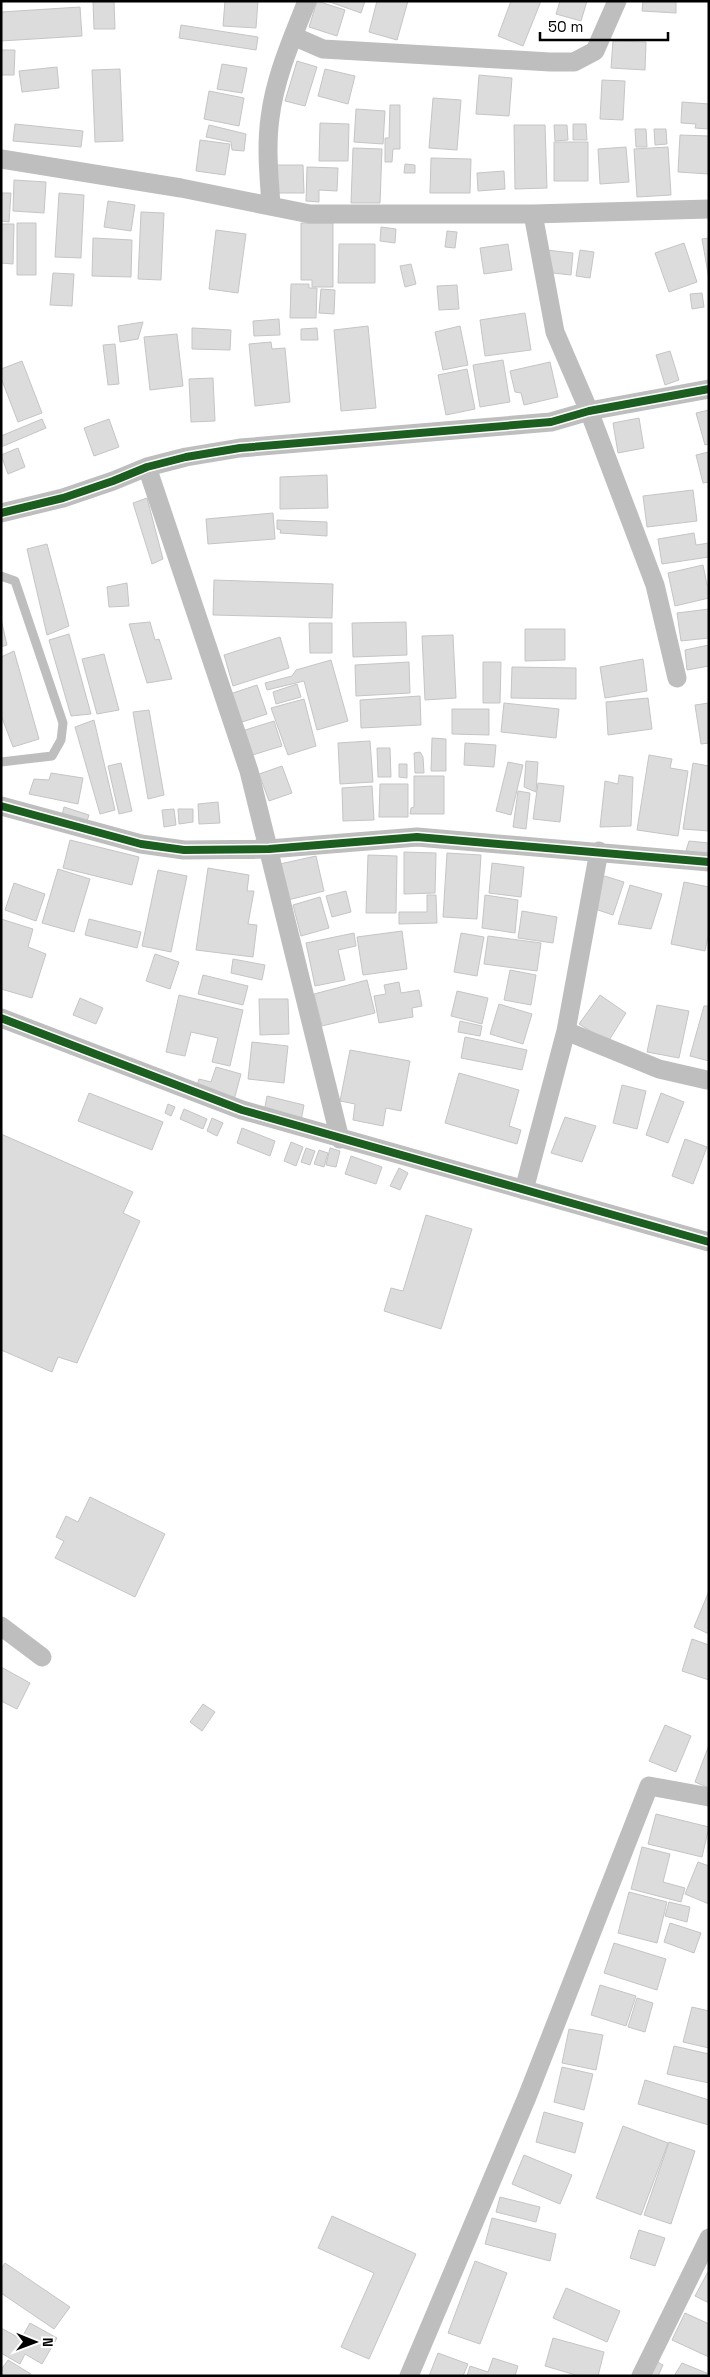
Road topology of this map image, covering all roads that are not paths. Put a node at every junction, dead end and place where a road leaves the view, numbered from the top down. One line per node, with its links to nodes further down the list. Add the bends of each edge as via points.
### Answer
1 (307, 1): 3 (street)
2 (617, 1): 3 (street, via 595,51 574,62 323,49)
3 (293, 36): 5 (street, via 270,117 267,159)
4 (1, 159): 5 (street)
5 (271, 205): 7 (street, via 310,214)
6 (709, 209): 7 (street)
7 (533, 214): 9 (street, via 555,332)
8 (709, 389): 9 (street)
9 (589, 411): 10 (street, via 551,422 240,448); 13 (street, via 655,585)
10 (146, 466): 11 (street, via 113,482); 16 (street, via 250,771)
11 (1, 514)
12 (1, 576): 14 (lane, via 15,581 63,723 61,740 52,756)
13 (677, 678)
14 (1, 762)
15 (1, 806): 16 (street, via 140,844 184,850)
16 (269, 849): 17 (street, via 417,837); 22 (street)
17 (599, 851): 18 (street); 20 (street)
18 (709, 862)
19 (1, 1018): 22 (street, via 242,1110)
20 (566, 1031): 21 (street, via 659,1069); 23 (street)
21 (708, 1080)
22 (340, 1139): 23 (street)
23 (524, 1190): 24 (street)
24 (709, 1242)
25 (1, 1626): 26 (street)
26 (42, 1657)
27 (709, 1797): 29 (street, via 649,1786 527,2097)
28 (709, 2238): 30 (street)
29 (408, 2376)
30 (641, 2376)

